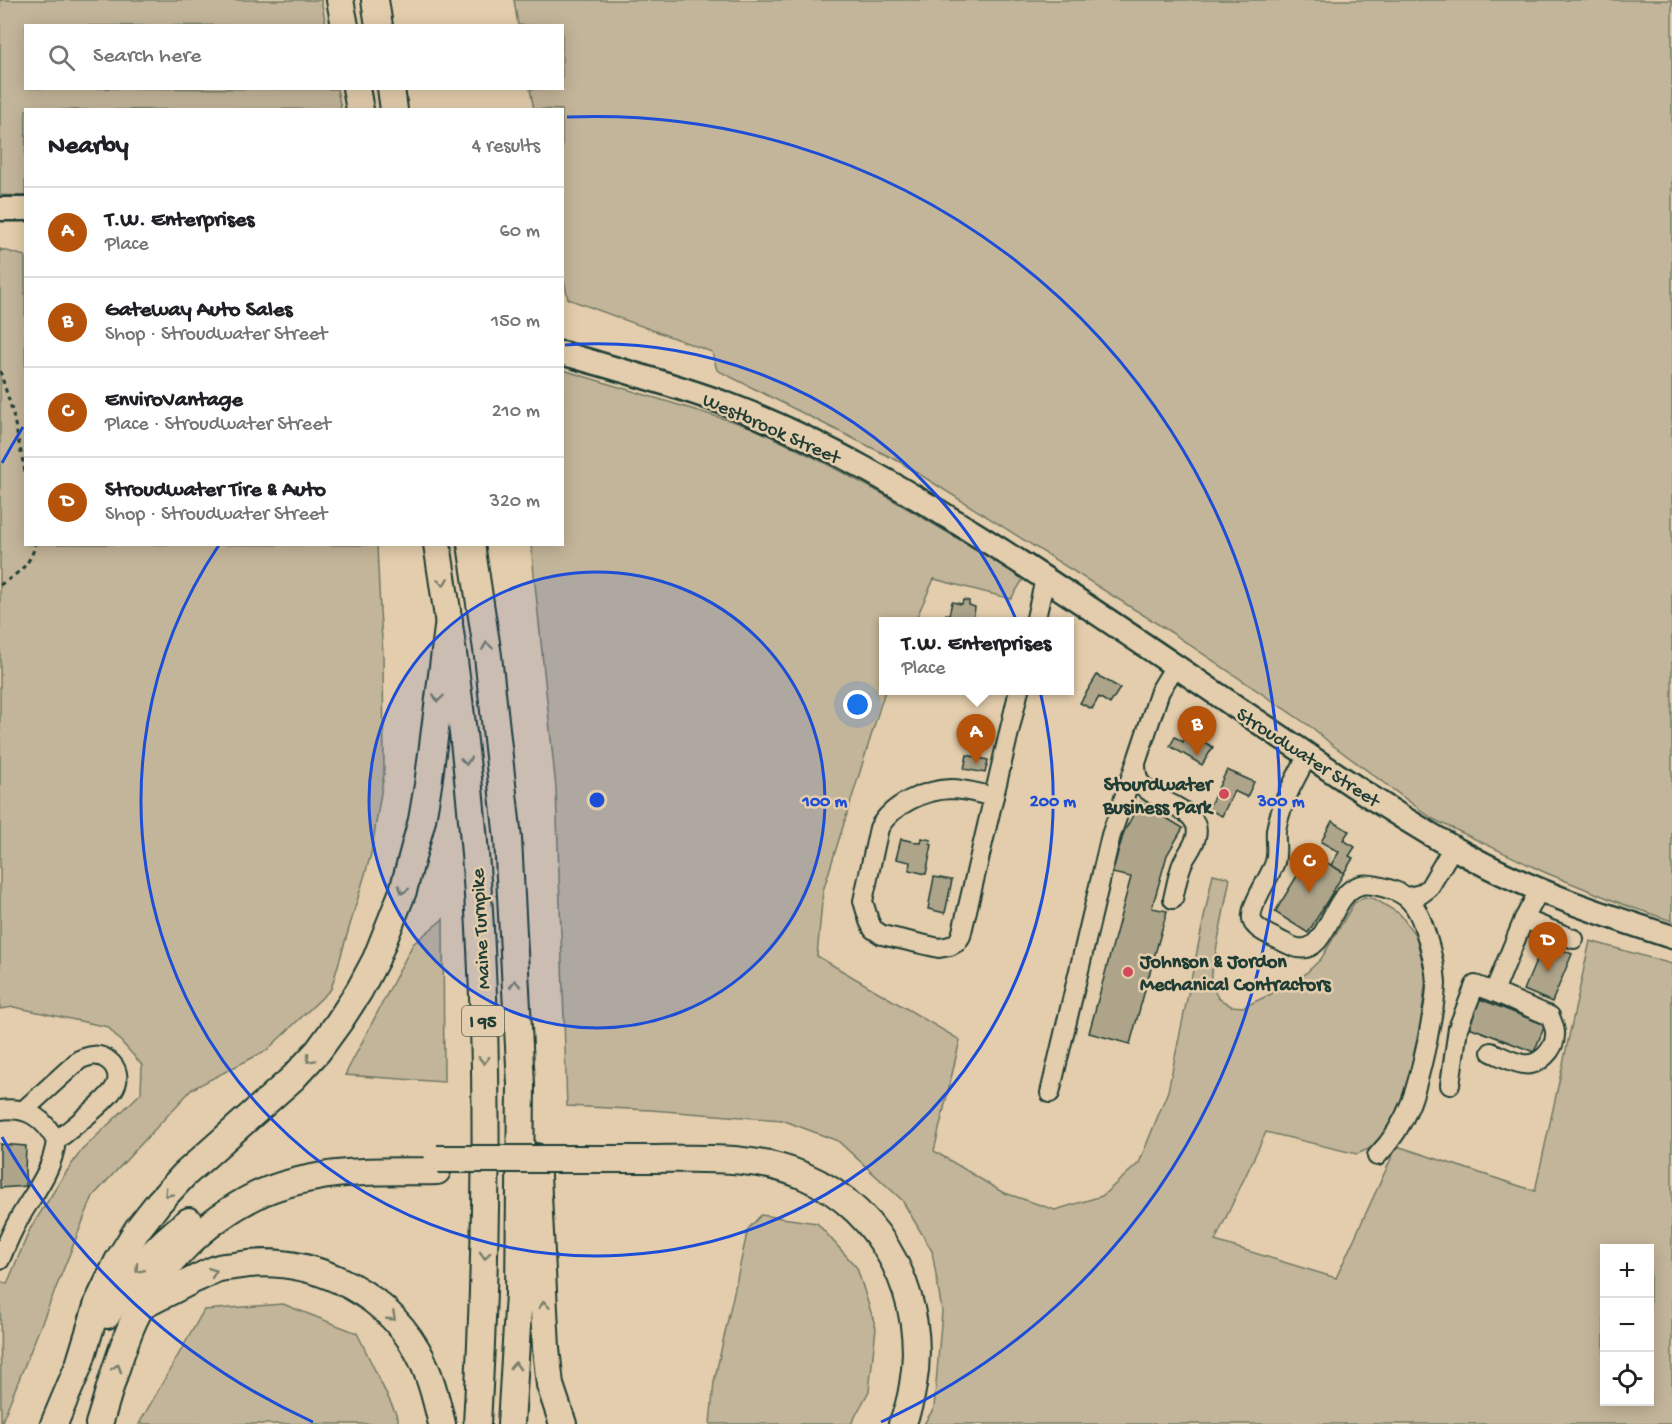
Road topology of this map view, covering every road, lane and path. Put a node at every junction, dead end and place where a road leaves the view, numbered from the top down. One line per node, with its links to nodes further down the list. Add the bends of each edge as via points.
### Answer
1 (340, 0): 3 (highway)
2 (375, 0): 4 (highway)
3 (345, 24)
4 (379, 24)
5 (356, 90): 7 (highway)
6 (391, 90): 8 (highway)
7 (360, 108)
8 (394, 108)
9 (0, 208): 10 (main road)
10 (24, 209)
11 (564, 354): 14 (main road, Westbrook Street, via 699,394 762,418 863,468)
12 (0, 371): 13 (path)
13 (24, 470)
14 (968, 531): 18 (main road, Stroudwater Street)
15 (35, 546): 19 (path, via 27,564)
16 (437, 546): 21 (highway, Maine Turnpike / I 95, one-way to 21)
17 (471, 546): 36 (highway, Maine Turnpike / I 95, one-way to 17, via 508,839)
18 (1045, 579): 20 (lane); 22 (main road, Stroudwater Street)
19 (0, 585)
20 (1036, 617)
21 (449, 620): 47 (highway, one-way to 47, via 422,820 403,891 376,959 318,1051 184,1175 137,1230 98,1303); 51 (highway, Maine Turnpike / I 95, one-way to 51, via 476,858 482,949 486,1212)
22 (1175, 666): 24 (main road, Stroudwater Street); 25 (lane, via 1160,690)
23 (1017, 695): 26 (lane)
24 (1308, 755): 27 (main road, Stroudwater Street); 29 (lane, via 1283,807 1276,830 1274,864 1254,906 1252,922 1268,934 1303,949 1321,938 1351,889 1362,884 1376,885)
25 (1136, 763): 30 (lane, via 1139,781 1148,792 1191,815 1196,824 1197,836 1183,862); 38 (lane, via 1111,835)
26 (993, 797): 26 (lane, via 957,942 939,948 882,935 873,929 863,901 879,828 886,817 904,803 940,791 959,790)
27 (1453, 847): 28 (main road, Stroudwater Street); 29 (lane, via 1429,888)
28 (1540, 889): 31 (lane); 32 (main road, Stroudwater Street)
29 (1408, 897): 42 (lane, via 1415,906 1432,956 1434,1004 1419,1078 1405,1118)
30 (1173, 899)
31 (1524, 919): 33 (lane); 34 (lane)
32 (1672, 937)
33 (1574, 939)
34 (1494, 993): 35 (lane, via 1550,1016 1556,1035 1546,1056 1537,1062 1524,1064); 37 (lane, via 1475,985 1458,1028)
35 (1491, 1052)
36 (521, 1084): 52 (highway, Maine Turnpike / I 95, one-way to 36, via 519,1294); 53 (highway, one-way to 36, via 550,1385 546,1348 534,1105)
37 (1450, 1085)
38 (1050, 1093)
39 (0, 1110): 40 (lane)
40 (24, 1110): 41 (lane, via 49,1129); 41 (lane, via 79,1060 90,1055 102,1056 113,1064 118,1077 115,1087)
41 (56, 1142): 45 (lane, via 50,1168)
42 (1377, 1156)
43 (437, 1165): 44 (highway); 46 (highway, via 329,1175 259,1194 198,1233 173,1259); 47 (highway, one-way to 47, via 370,1159 315,1164 246,1186 185,1224 164,1243 113,1305)
44 (651, 1165): 54 (highway, via 766,1176 801,1188 847,1218 880,1260 901,1311 905,1366); 55 (highway, via 733,1160 769,1164 819,1183 862,1216 895,1260 909,1295 916,1331 916,1368)
45 (0, 1260)
46 (142, 1306): 49 (highway, one-way to 46); 50 (highway, one-way to 50, via 216,1269 251,1263 287,1264 322,1273 364,1293 398,1323 419,1353)
47 (79, 1365): 48 (highway)
48 (54, 1424)
49 (99, 1424)
50 (442, 1424)
51 (477, 1424)
52 (511, 1424)
53 (563, 1424)
54 (890, 1424)
55 (902, 1424)

